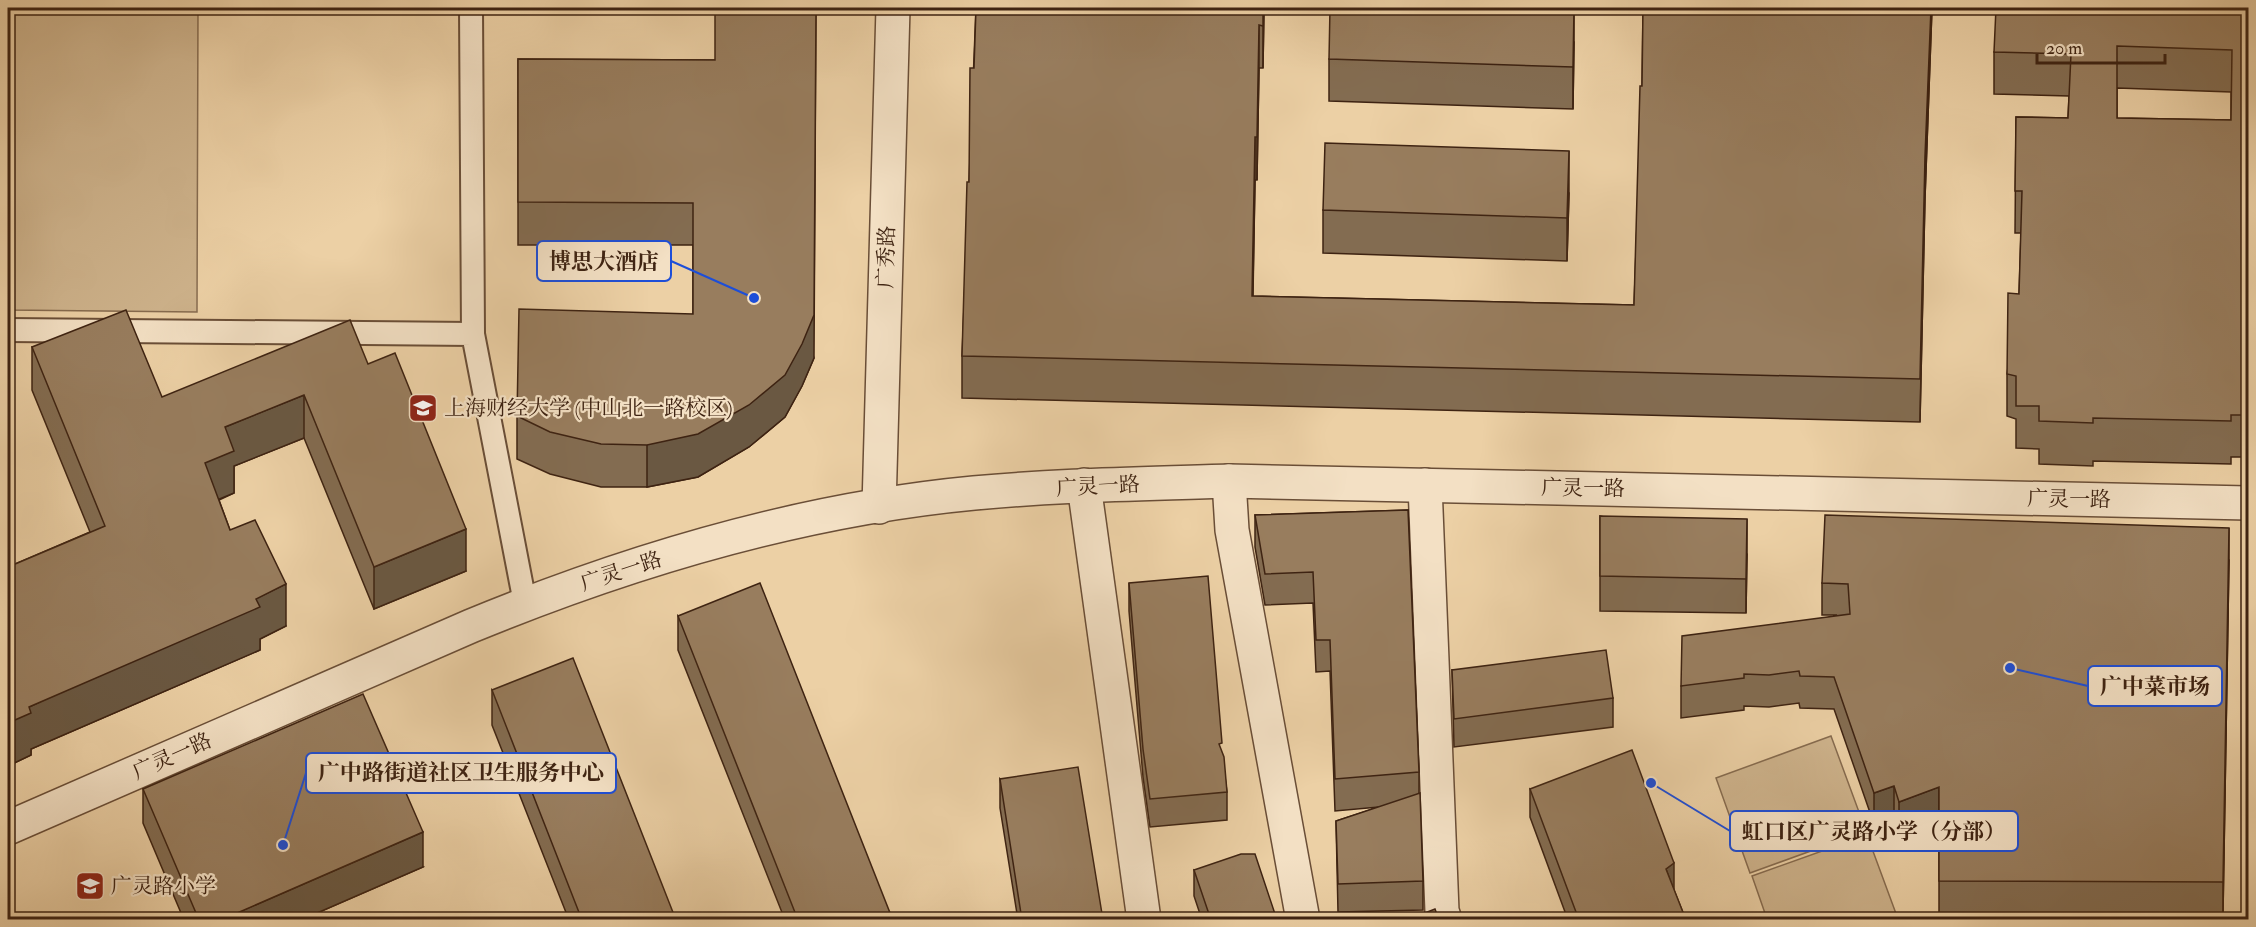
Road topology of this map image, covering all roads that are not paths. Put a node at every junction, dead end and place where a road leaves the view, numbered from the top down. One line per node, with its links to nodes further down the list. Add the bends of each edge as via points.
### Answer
1 (471, 8): 4 (lane)
2 (893, 8): 9 (street, 广秀路)
3 (8, 330): 4 (lane)
4 (473, 334): 10 (lane)
5 (1229, 481): 6 (street, 广灵一路); 7 (street, 广灵一路); 13 (street, via 1232,530)
6 (1084, 485): 9 (street, 广灵一路); 12 (street)
7 (1425, 485): 8 (street, 广灵一路); 14 (street)
8 (2248, 503)
9 (879, 507): 10 (street, 广灵一路, via 713,542)
10 (525, 603): 11 (street, 广灵一路)
11 (8, 828)
12 (1144, 920)
13 (1303, 920)
14 (1445, 920)

